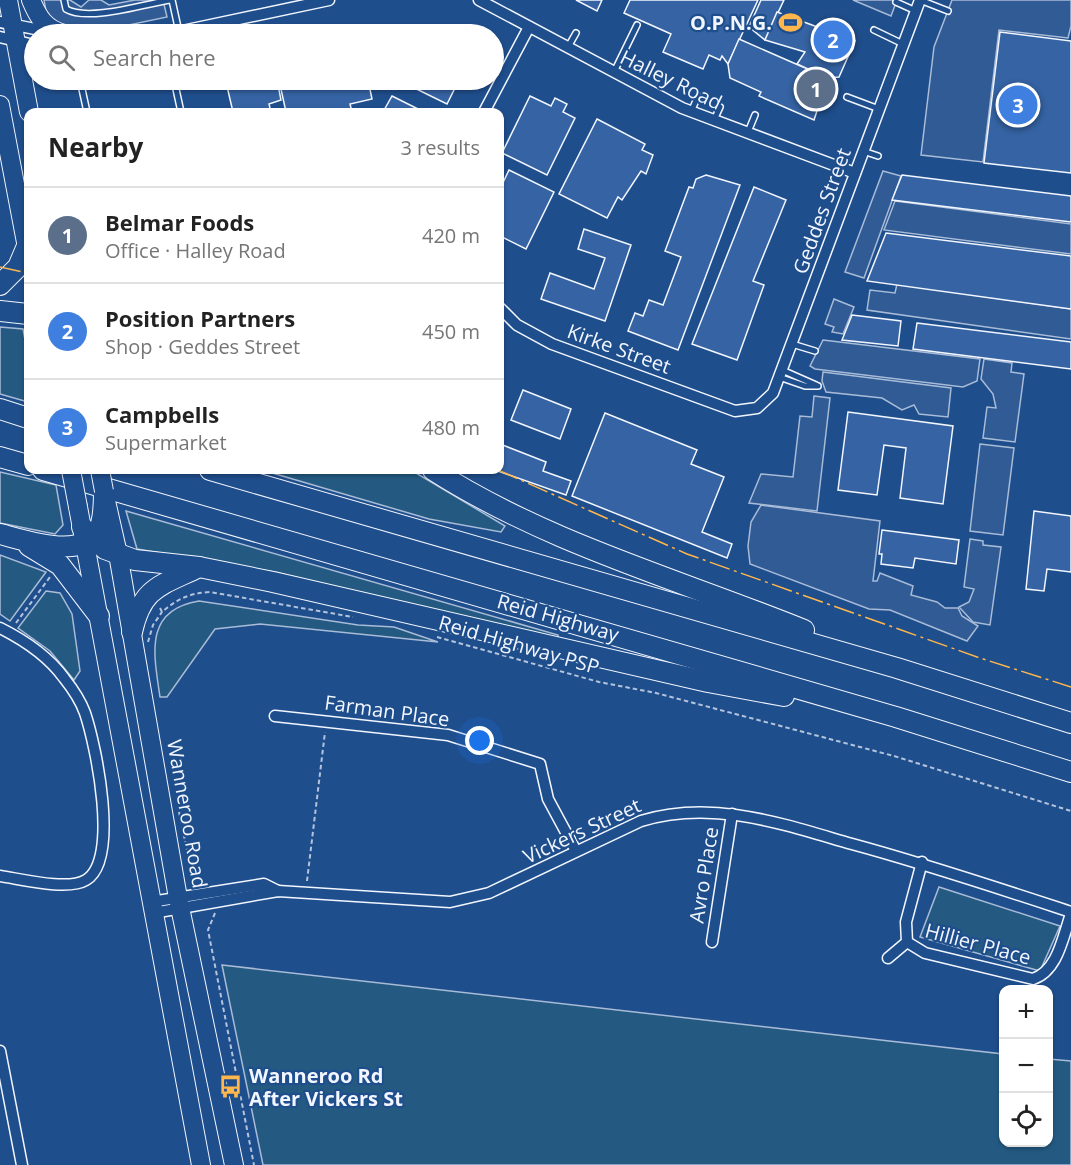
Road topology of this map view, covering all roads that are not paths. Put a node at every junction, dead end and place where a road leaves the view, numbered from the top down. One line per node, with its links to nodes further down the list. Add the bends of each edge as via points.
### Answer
1 (8, 0): 16 (highway)
2 (31, 0): 10 (highway)
3 (64, 0): 4 (lane, via 66,9 88,14)
4 (171, 0): 11 (lane)
5 (329, 0): 12 (street)
6 (478, 0): 14 (street, Halley Road)
7 (896, 2): 8 (lane)
8 (918, 4): 9 (lane); 20 (street, Geddes Street)
9 (948, 11)
10 (44, 24)
11 (172, 24)
12 (216, 24)
13 (637, 25): 23 (lane)
14 (529, 27): 21 (street, Halley Road); 24 (street)
15 (874, 30): 20 (lane)
16 (7, 31): 17 (street); 19 (street); 22 (highway)
17 (24, 32)
18 (576, 33): 21 (lane)
19 (24, 40)
20 (903, 44): 37 (street, Geddes Street)
21 (568, 48): 23 (street, Halley Road)
22 (24, 70)
23 (614, 72): 38 (street, Halley Road)
24 (504, 74)
25 (29, 90): 33 (highway)
26 (82, 90): 34 (lane)
27 (176, 90): 35 (lane)
28 (496, 90): 36 (street)
29 (698, 96): 38 (lane)
30 (848, 97): 37 (lane)
31 (0, 105): 45 (highway)
32 (720, 107): 40 (lane)
33 (29, 108)
34 (86, 108)
35 (180, 108)
36 (486, 108)
37 (879, 109): 42 (street, Geddes Street)
38 (691, 112): 40 (street, Halley Road)
39 (756, 115): 41 (lane)
40 (713, 121): 41 (street, Halley Road)
41 (748, 134): 44 (street, Halley Road)
42 (863, 151): 43 (lane); 44 (street, Geddes Street)
43 (878, 156)
44 (855, 173): 51 (street, Geddes Street)
45 (24, 228)
46 (24, 256): 47 (highway)
47 (0, 285)
48 (0, 311): 50 (highway)
49 (504, 312): 55 (street, Kirke Street, via 517,325 552,344)
50 (24, 314)
51 (792, 344): 52 (lane); 53 (street, Geddes Street)
52 (814, 351)
53 (781, 374): 53 (lane, via 818,386 805,386); 55 (street, Geddes Street, via 773,393 757,408)
54 (0, 409): 56 (highway)
55 (735, 411)
56 (24, 417)
57 (0, 457): 58 (highway)
58 (24, 464)
59 (57, 474): 75 (highway, Reid Highway)
60 (72, 474): 67 (highway, bridge)
61 (101, 474): 64 (highway, bridge)
62 (224, 474): 73 (highway)
63 (439, 474): 73 (highway, via 478,499 596,553)
64 (104, 491): 65 (highway)
65 (106, 513): 67 (highway, via 98,532); 68 (highway, Wanneroo Road)
66 (7, 536): 67 (highway, via 69,548); 70 (highway, via 60,565)
67 (87, 536): 68 (highway); 70 (highway)
68 (118, 554): 69 (highway, via 135,560); 72 (highway, Wanneroo Road)
69 (199, 567): 72 (highway, via 151,592 141,602); 75 (highway, via 708,682)
70 (99, 615): 83 (highway)
71 (4, 630): 81 (street, via 47,658 85,712 104,803 103,845 95,872 84,882 69,885)
72 (132, 632): 82 (highway, Wanneroo Road)
73 (897, 668): 76 (highway)
74 (275, 716): 79 (street, Farman Place, via 448,735 540,764 548,799)
75 (896, 717): 77 (highway, Reid Highway)
76 (1071, 723)
77 (1071, 772)
78 (732, 814): 79 (street, Vickers Street, via 667,813 641,820); 80 (street, Vickers Street); 85 (street, Avro Place)
79 (576, 851): 82 (street, Vickers Street, via 489,892 450,902 278,891 264,884)
80 (922, 862): 84 (street, Vickers Street); 86 (street, Hillier Place, via 906,922)
81 (0, 876)
82 (180, 903): 83 (street, Vickers Street); 91 (highway, Wanneroo Road)
83 (152, 908): 90 (highway)
84 (1071, 913): 86 (street, Hillier Place, via 1052,966 1033,979 925,953)
85 (712, 942)
86 (907, 942): 87 (street, Hillier Place)
87 (888, 958)
88 (0, 1051): 89 (street)
89 (22, 1165)
90 (201, 1165)
91 (234, 1165)

